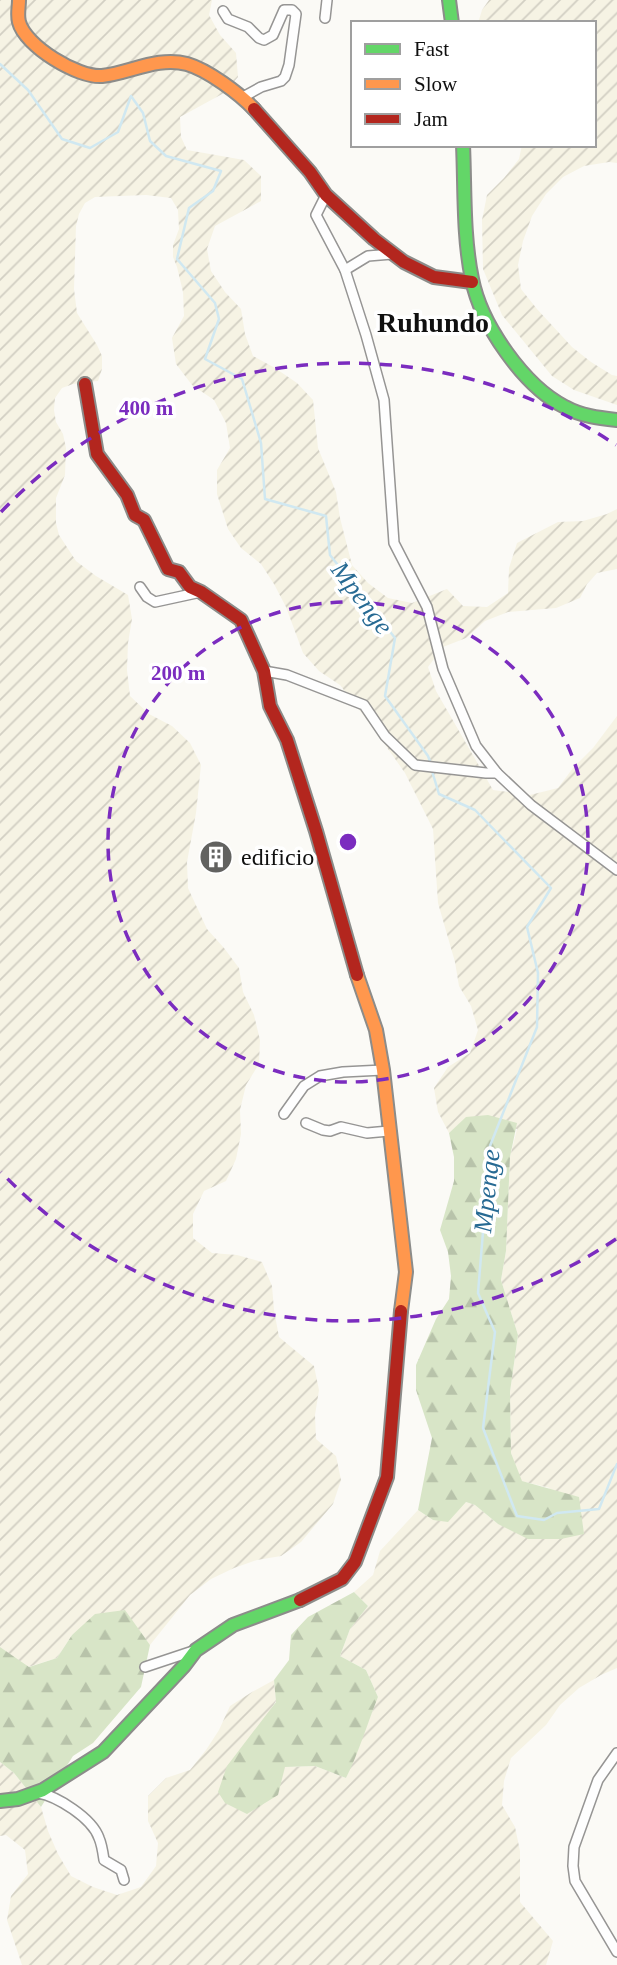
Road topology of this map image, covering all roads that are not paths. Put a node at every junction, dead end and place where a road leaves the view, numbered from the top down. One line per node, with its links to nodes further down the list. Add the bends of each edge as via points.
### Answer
1 (19, 0): 8 (main road, via 19,23 27,36 46,54 78,72 100,76 164,62 187,64)
2 (327, 0): 6 (street)
3 (449, 0): 7 (main road)
4 (293, 5): 5 (street, via 284,10 273,35 264,40 228,19); 8 (street, via 296,13 285,77)
5 (223, 11)
6 (325, 18)
7 (452, 21)
8 (243, 97): 10 (main road)
9 (463, 147): 13 (main road)
10 (326, 195): 11 (main road); 12 (street, via 316,215)
11 (392, 254): 12 (street, via 368,256); 13 (main road, via 434,277)
12 (345, 270): 19 (street, via 384,400 394,543 427,607 443,669 476,747)
13 (472, 282): 15 (main road, via 482,310 528,379 578,414)
14 (85, 384): 17 (main road, via 97,454 127,495 135,515 144,520 168,569 179,572 190,587)
15 (617, 420)
16 (141, 587): 17 (street, via 155,603)
17 (201, 592): 18 (main road, via 241,620)
18 (264, 671): 19 (street, via 287,675 364,705 385,736 415,765); 21 (main road, via 270,706 287,740 376,1030)
19 (497, 773): 20 (street, via 531,805)
20 (617, 870)
21 (383, 1070): 22 (street, via 320,1076 304,1086); 24 (main road)
22 (284, 1114)
23 (306, 1123): 24 (street, via 330,1131 341,1127 367,1133)
24 (389, 1131): 25 (main road, via 407,1272 387,1477 355,1562 342,1579 233,1625)
25 (196, 1650): 26 (street); 28 (main road, via 103,1752)
26 (145, 1667)
27 (617, 1753): 31 (street, via 598,1780 574,1847 573,1866 575,1881)
28 (36, 1793): 29 (main road); 30 (street, via 57,1799 81,1816 99,1836 104,1860 121,1870)
29 (0, 1801)
30 (124, 1880)
31 (617, 1952)

